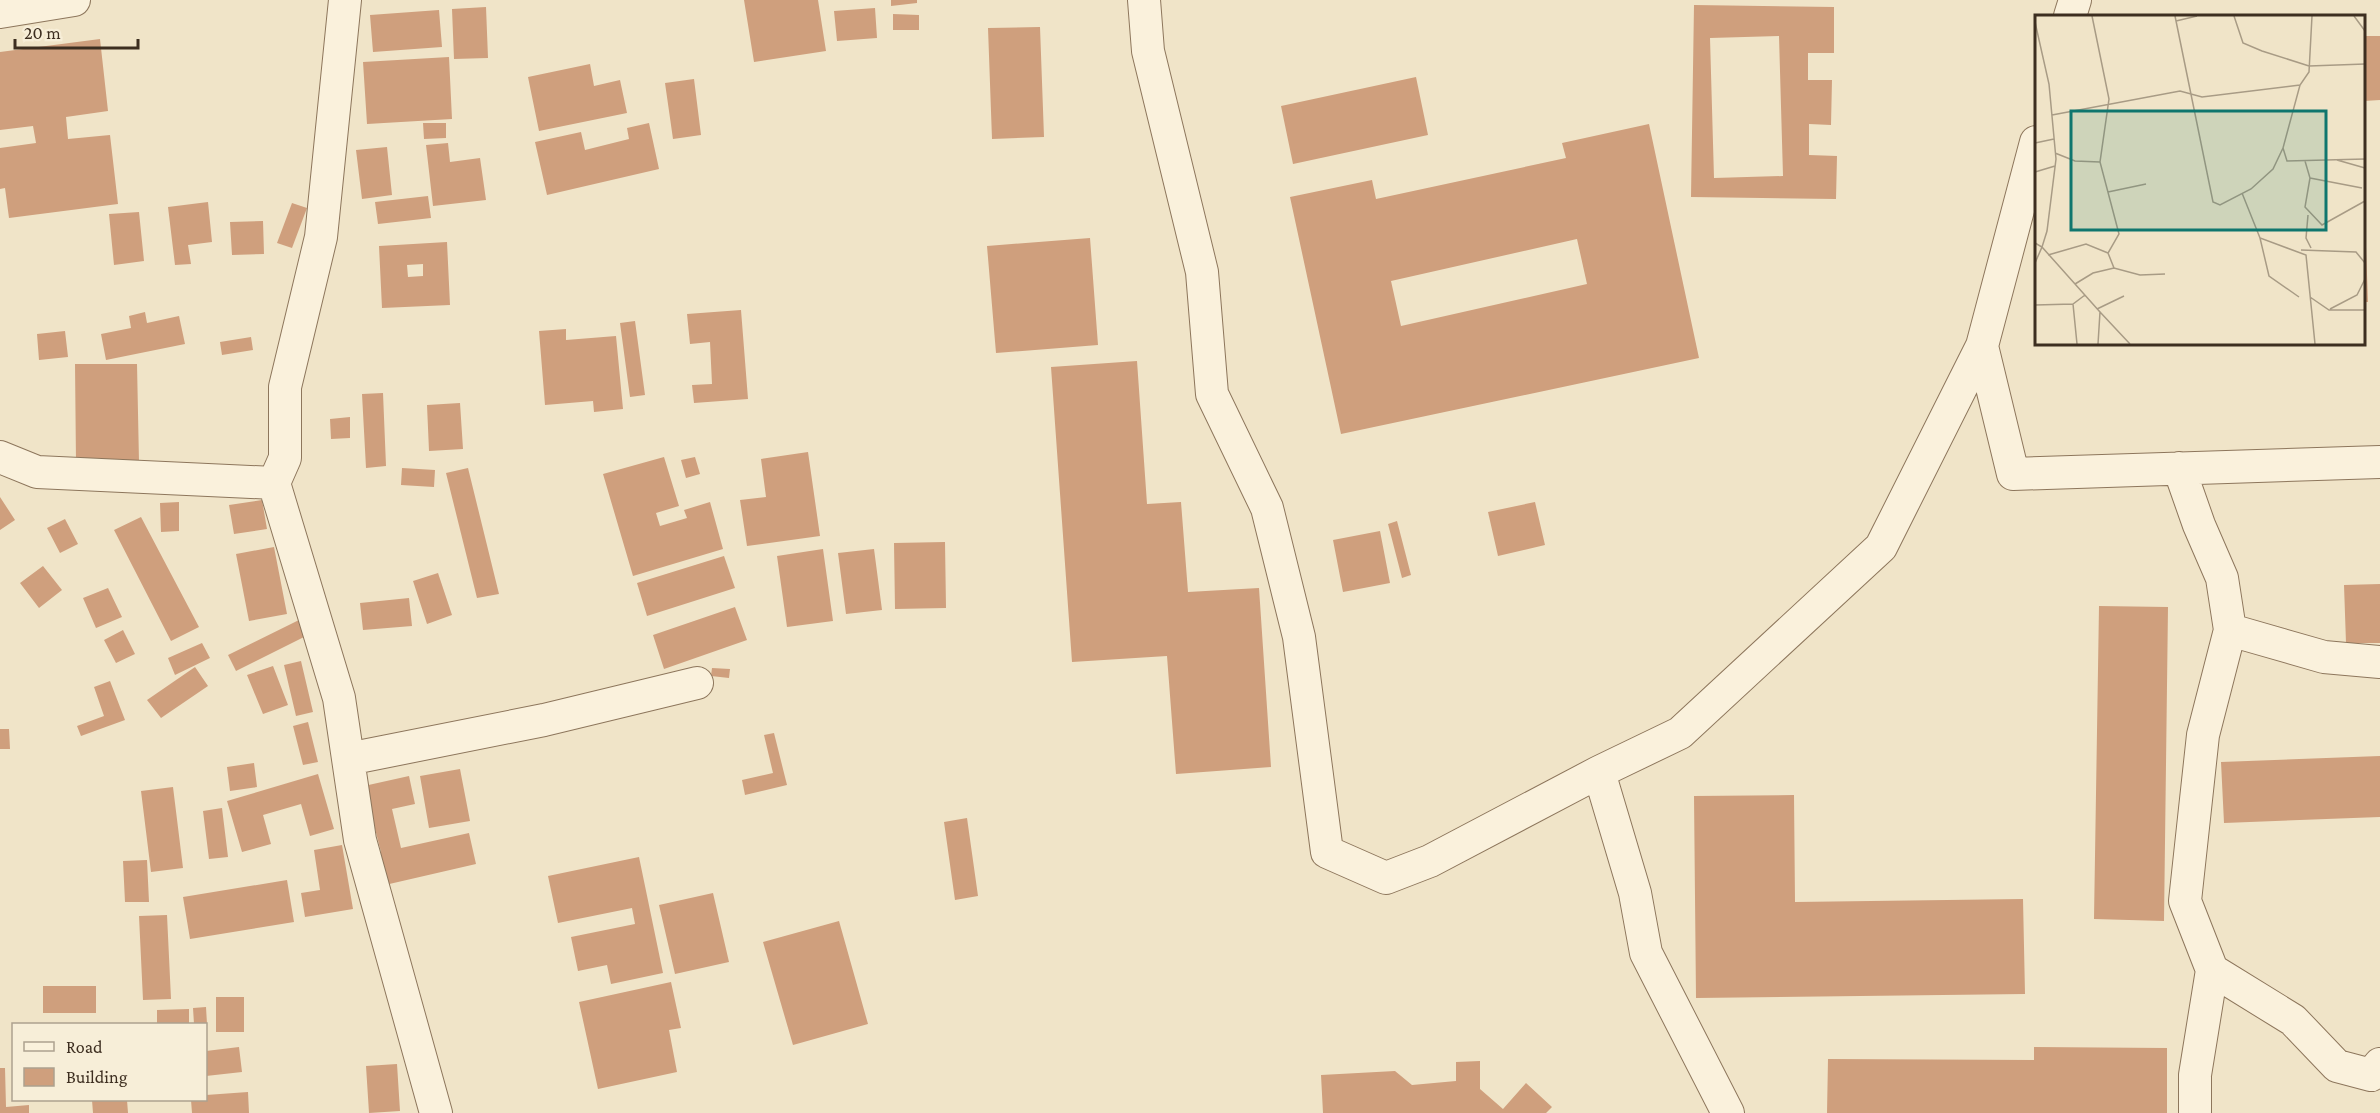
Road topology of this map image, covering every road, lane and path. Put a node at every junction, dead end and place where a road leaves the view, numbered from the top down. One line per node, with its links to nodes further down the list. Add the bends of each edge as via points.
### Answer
1 (74, 0): 5 (street)
2 (345, 0): 12 (street, via 321,237 285,387 285,458)
3 (1144, 0): 17 (street, via 1148,51 1202,272 1212,394 1267,508 1299,637 1327,852 1386,878 1430,861)
4 (2075, 0): 6 (street)
5 (0, 12)
6 (2070, 15)
7 (2035, 149): 8 (street)
8 (1982, 346): 11 (street, via 2013,474); 17 (street, via 1881,547 1680,733)
9 (0, 457): 12 (street, via 37,472)
10 (2380, 462): 11 (street)
11 (2179, 468): 13 (street, via 2222,578)
12 (274, 483): 16 (street, via 339,698)
13 (2230, 630): 14 (street, via 2324,657); 18 (street, via 2203,735 2185,901)
14 (2380, 662)
15 (697, 683): 16 (street, via 544,720)
16 (348, 759): 20 (street, via 360,840)
17 (1599, 772): 21 (street, via 1635,893 1646,953)
18 (2212, 970): 19 (street, via 2293,1020 2337,1066 2371,1075); 22 (street, via 2195,1075)
19 (2380, 1064)
20 (436, 1113)
21 (1728, 1113)
22 (2195, 1113)

